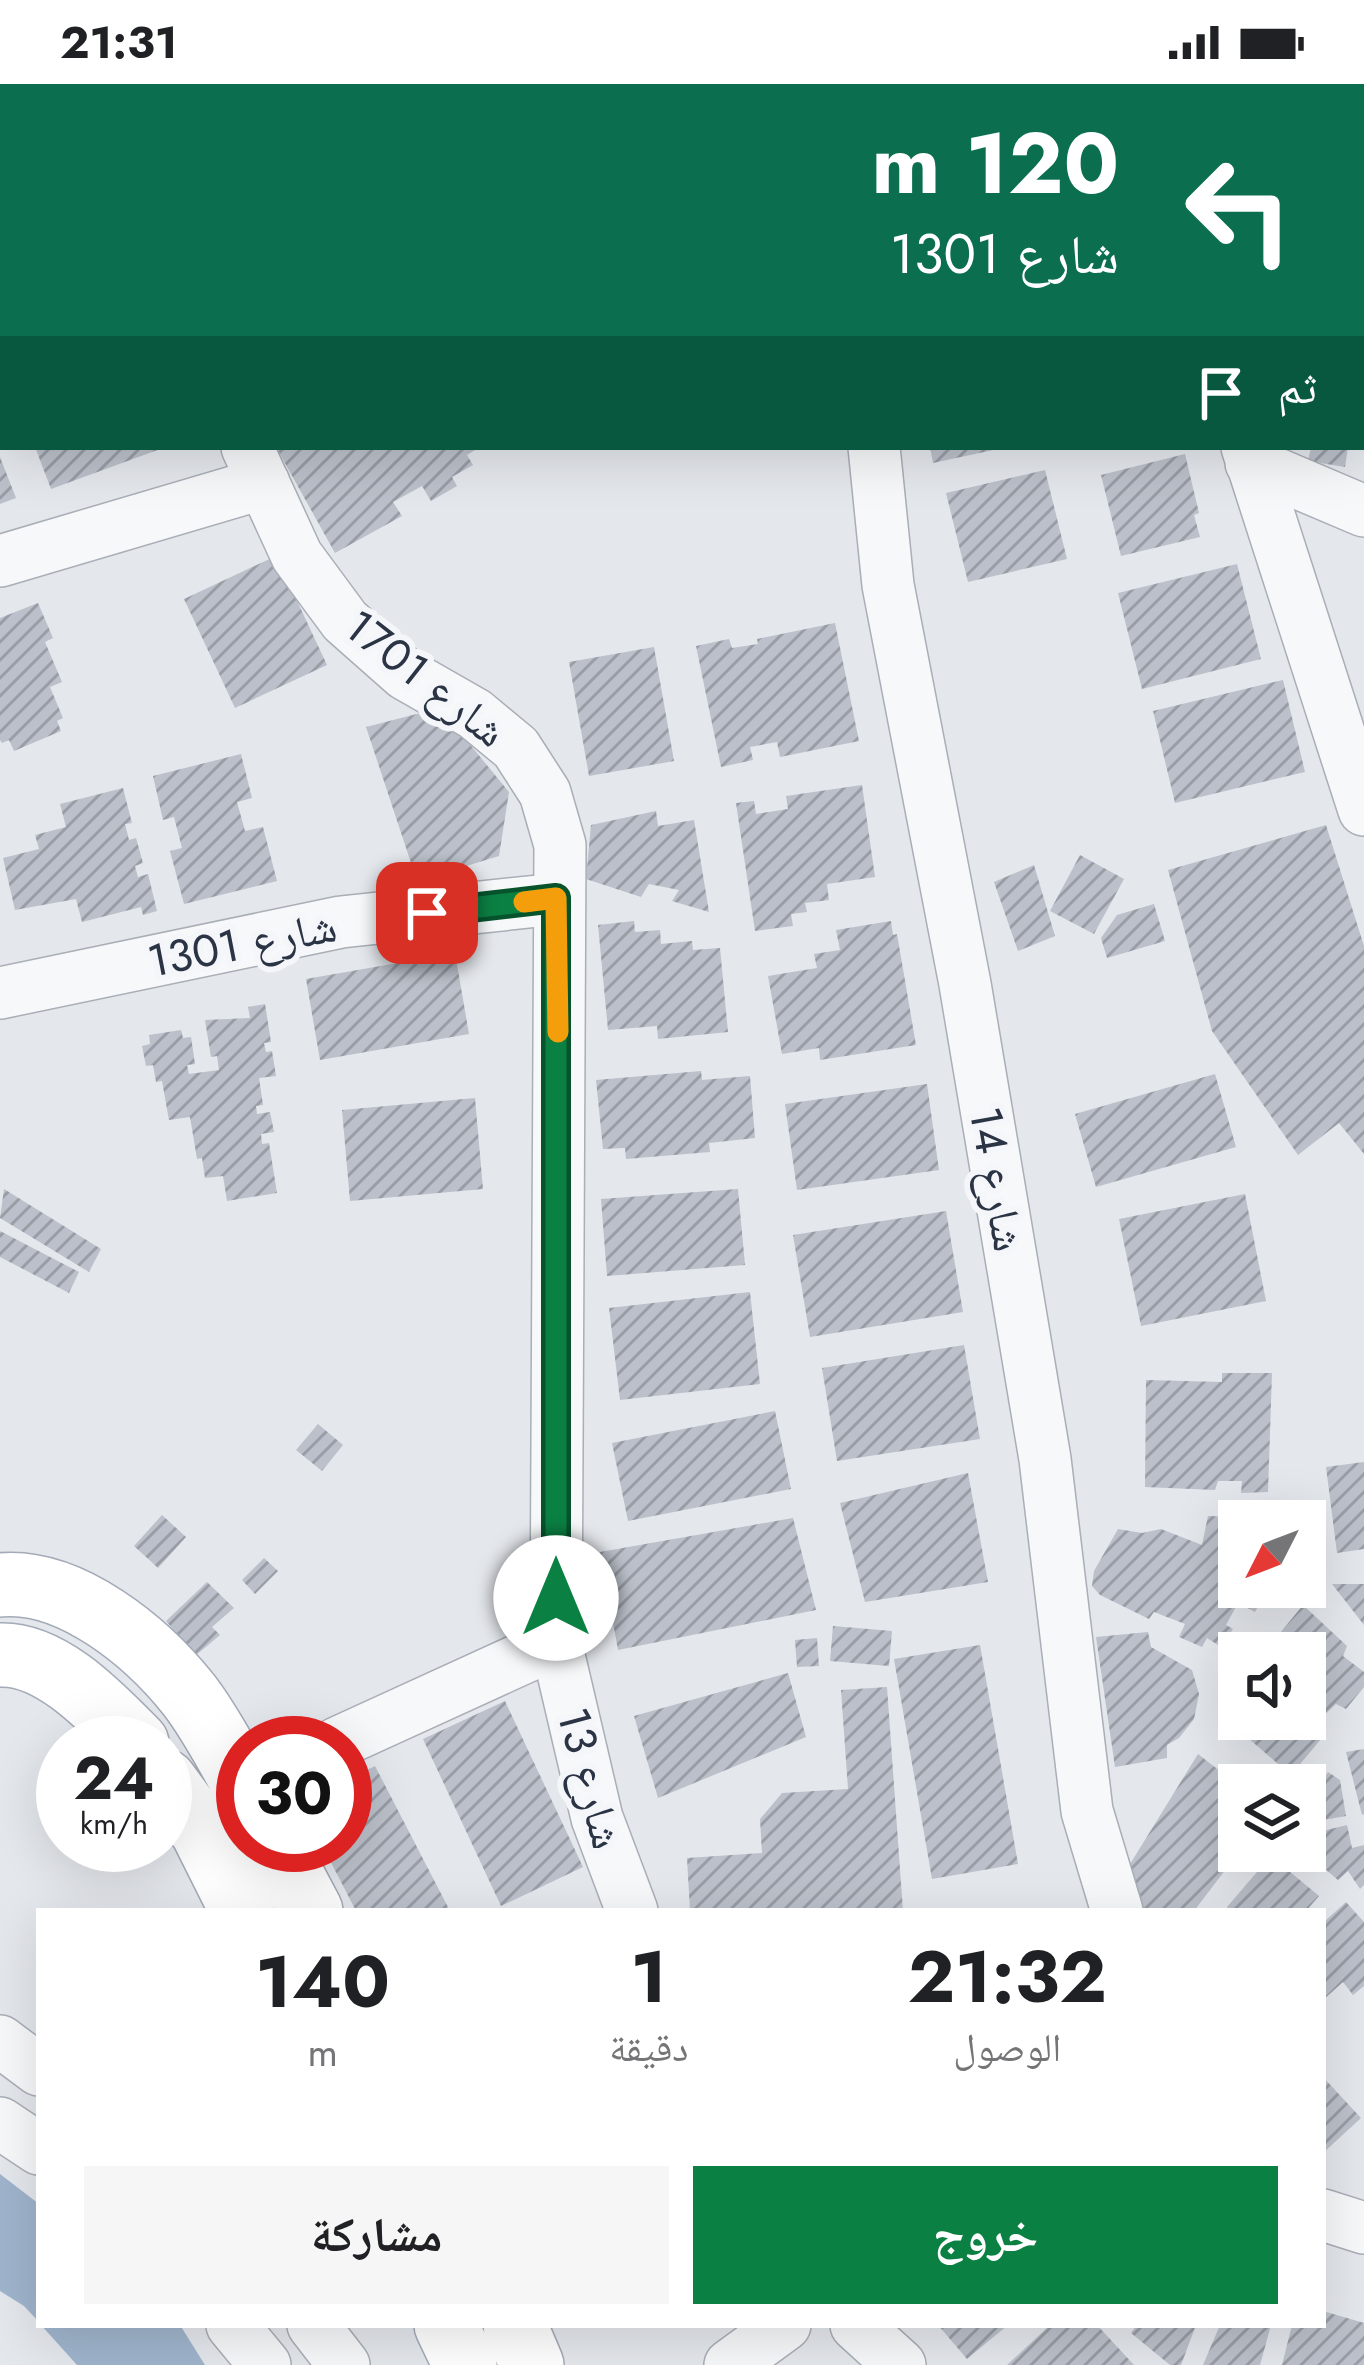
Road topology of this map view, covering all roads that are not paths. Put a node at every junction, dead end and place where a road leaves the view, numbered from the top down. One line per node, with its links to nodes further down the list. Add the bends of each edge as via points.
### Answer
1 (874, 450): 20 (street, شارع 14, via 888,585 1045,1459 1087,1810)
2 (1249, 455): 4 (street); 6 (street)
3 (255, 465): 5 (street); 7 (street, شارع 1701, via 297,556 345,621 405,674 516,748 545,793 560,845)
4 (1364, 512)
5 (0, 561)
6 (1364, 810)
7 (556, 898): 8 (street, شارع 1301, via 341,922); 10 (street, شارع 1701)
8 (0, 992)
9 (0, 1585): 14 (main road, via 22,1582 81,1600 186,1690)
10 (556, 1643): 13 (street); 19 (street, شارع 13, via 597,1818)
11 (0, 1654): 12 (main road, via 51,1669)
12 (106, 1716)
13 (372, 1727)
14 (216, 1739)
15 (192, 1817): 17 (main road)
16 (290, 1872): 18 (main road)
17 (240, 1908)
18 (309, 1908)
19 (631, 1908)
20 (1116, 1908)
21 (0, 2041): 22 (street)
22 (36, 2068)
23 (0, 2123): 24 (street)
24 (36, 2147)
25 (1326, 2216): 26 (street)
26 (1364, 2228)
27 (234, 2328): 33 (street)
28 (315, 2328): 34 (street)
29 (447, 2328): 35 (main road)
30 (516, 2328): 36 (main road)
31 (780, 2328): 37 (street)
32 (859, 2328): 38 (street)
33 (265, 2365)
34 (344, 2365)
35 (465, 2365)
36 (532, 2365)
37 (730, 2365)
38 (900, 2365)

